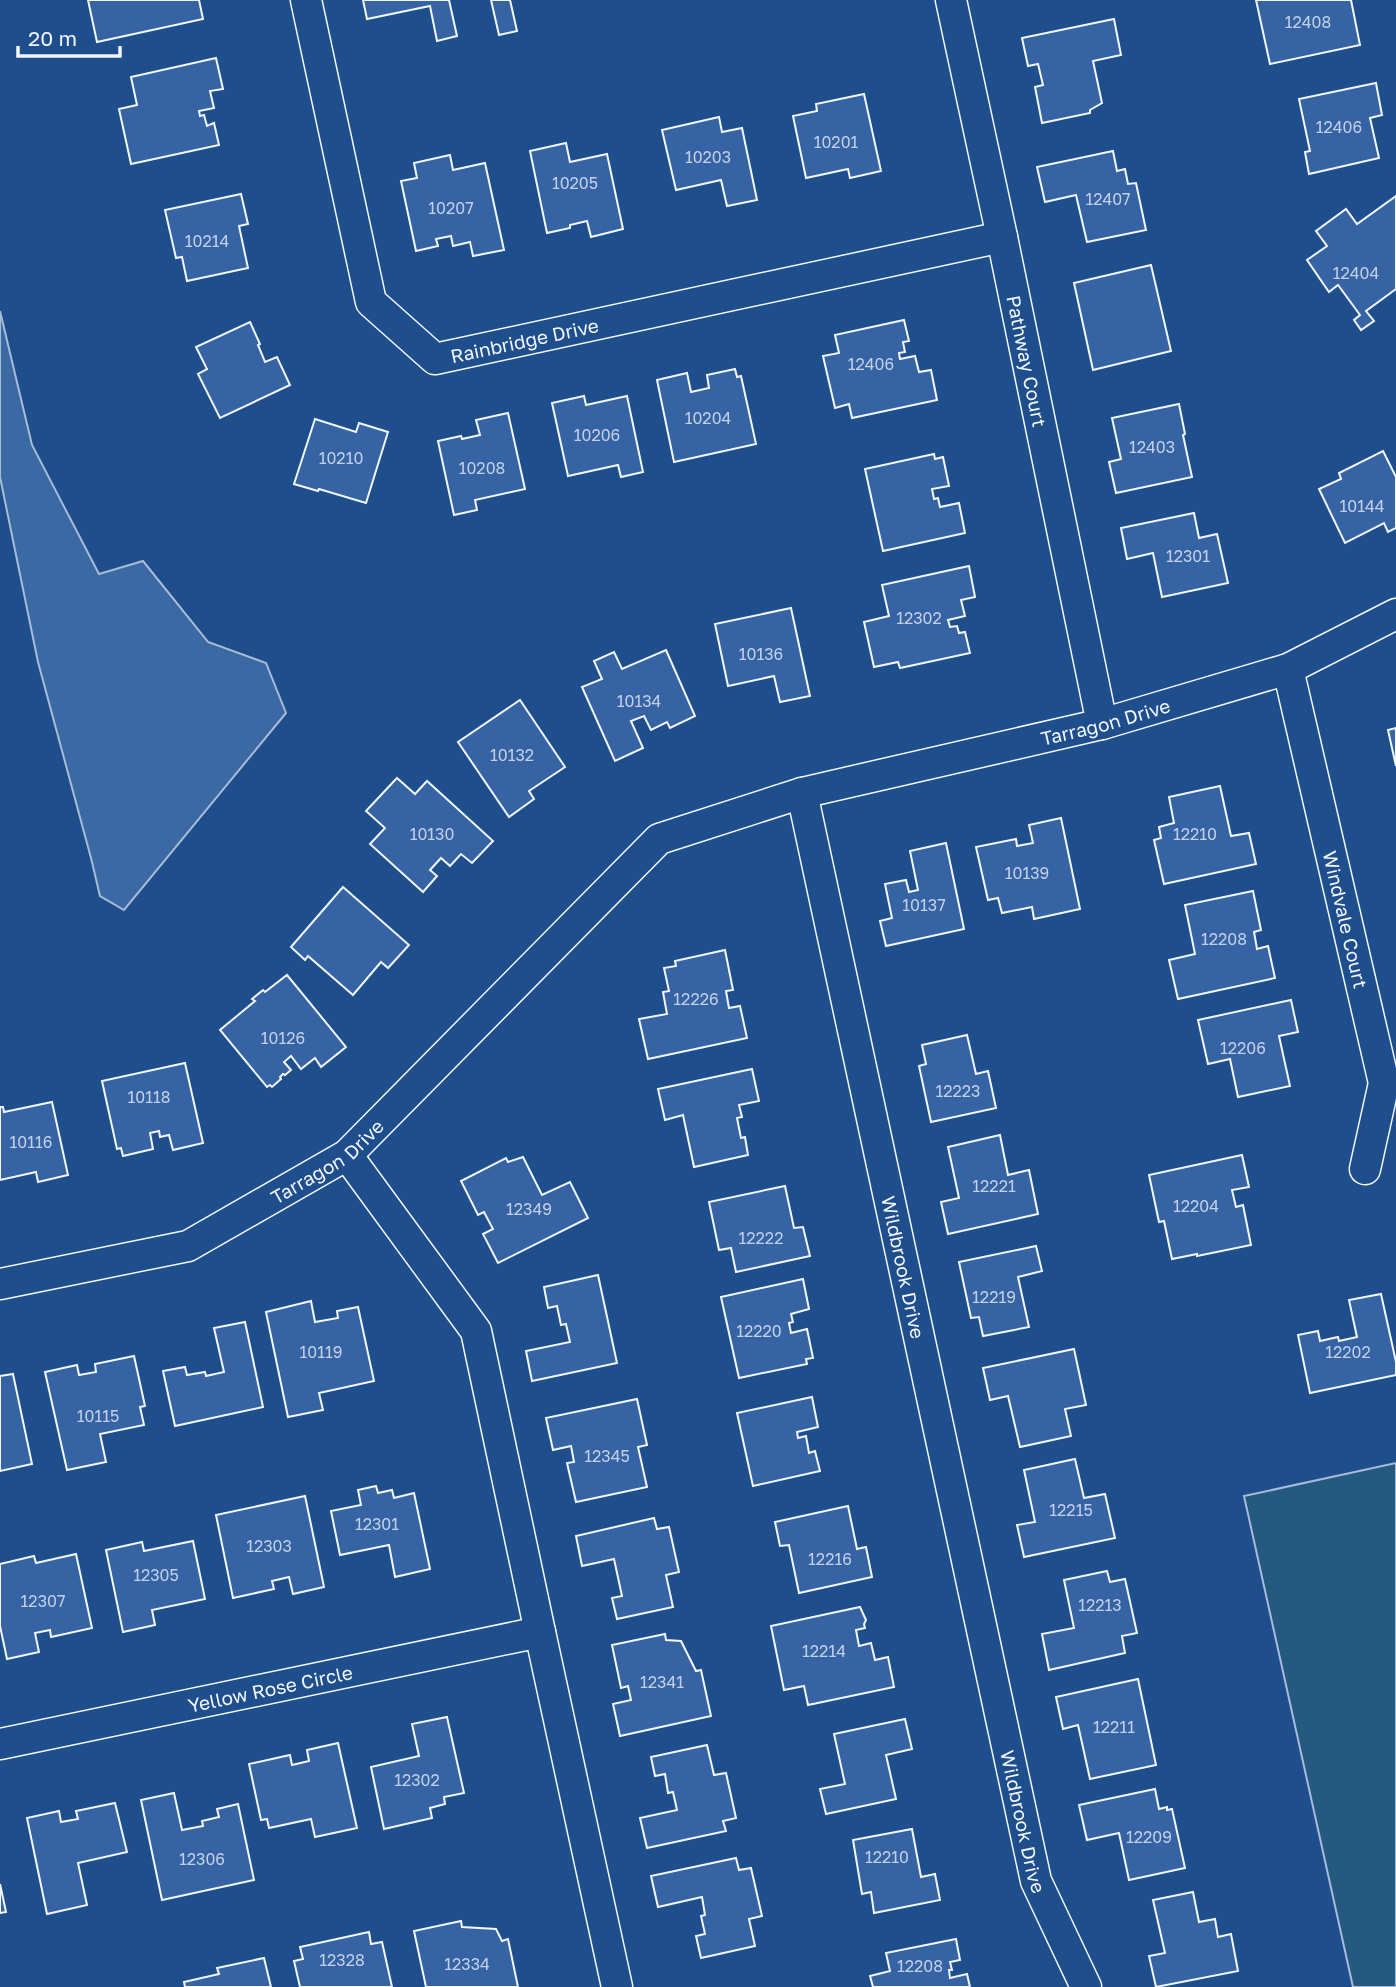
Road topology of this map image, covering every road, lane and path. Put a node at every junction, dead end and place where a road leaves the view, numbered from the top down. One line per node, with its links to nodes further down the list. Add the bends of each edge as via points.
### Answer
1 (306, 0): 3 (street, Rainbridge Drive, via 371,302 435,359)
2 (951, 0): 3 (street, Pathway Court)
3 (1002, 237): 6 (street, Pathway Court)
4 (1396, 614): 5 (street, Tarragon Drive)
5 (1288, 669): 6 (street, Tarragon Drive); 9 (street, Windvale Court, via 1384,1083)
6 (1102, 724): 7 (street, Tarragon Drive)
7 (802, 793): 8 (street, Tarragon Drive, via 659,839); 14 (street, Wildbrook Drive, via 1036,1881)
8 (347, 1155): 10 (street, Tarragon Drive, via 188,1246); 11 (street, via 476,1331)
9 (1366, 1170)
10 (0, 1284)
11 (540, 1632): 12 (street, Yellow Rose Circle); 13 (street)
12 (0, 1744)
13 (617, 1987)
14 (1086, 1987)

